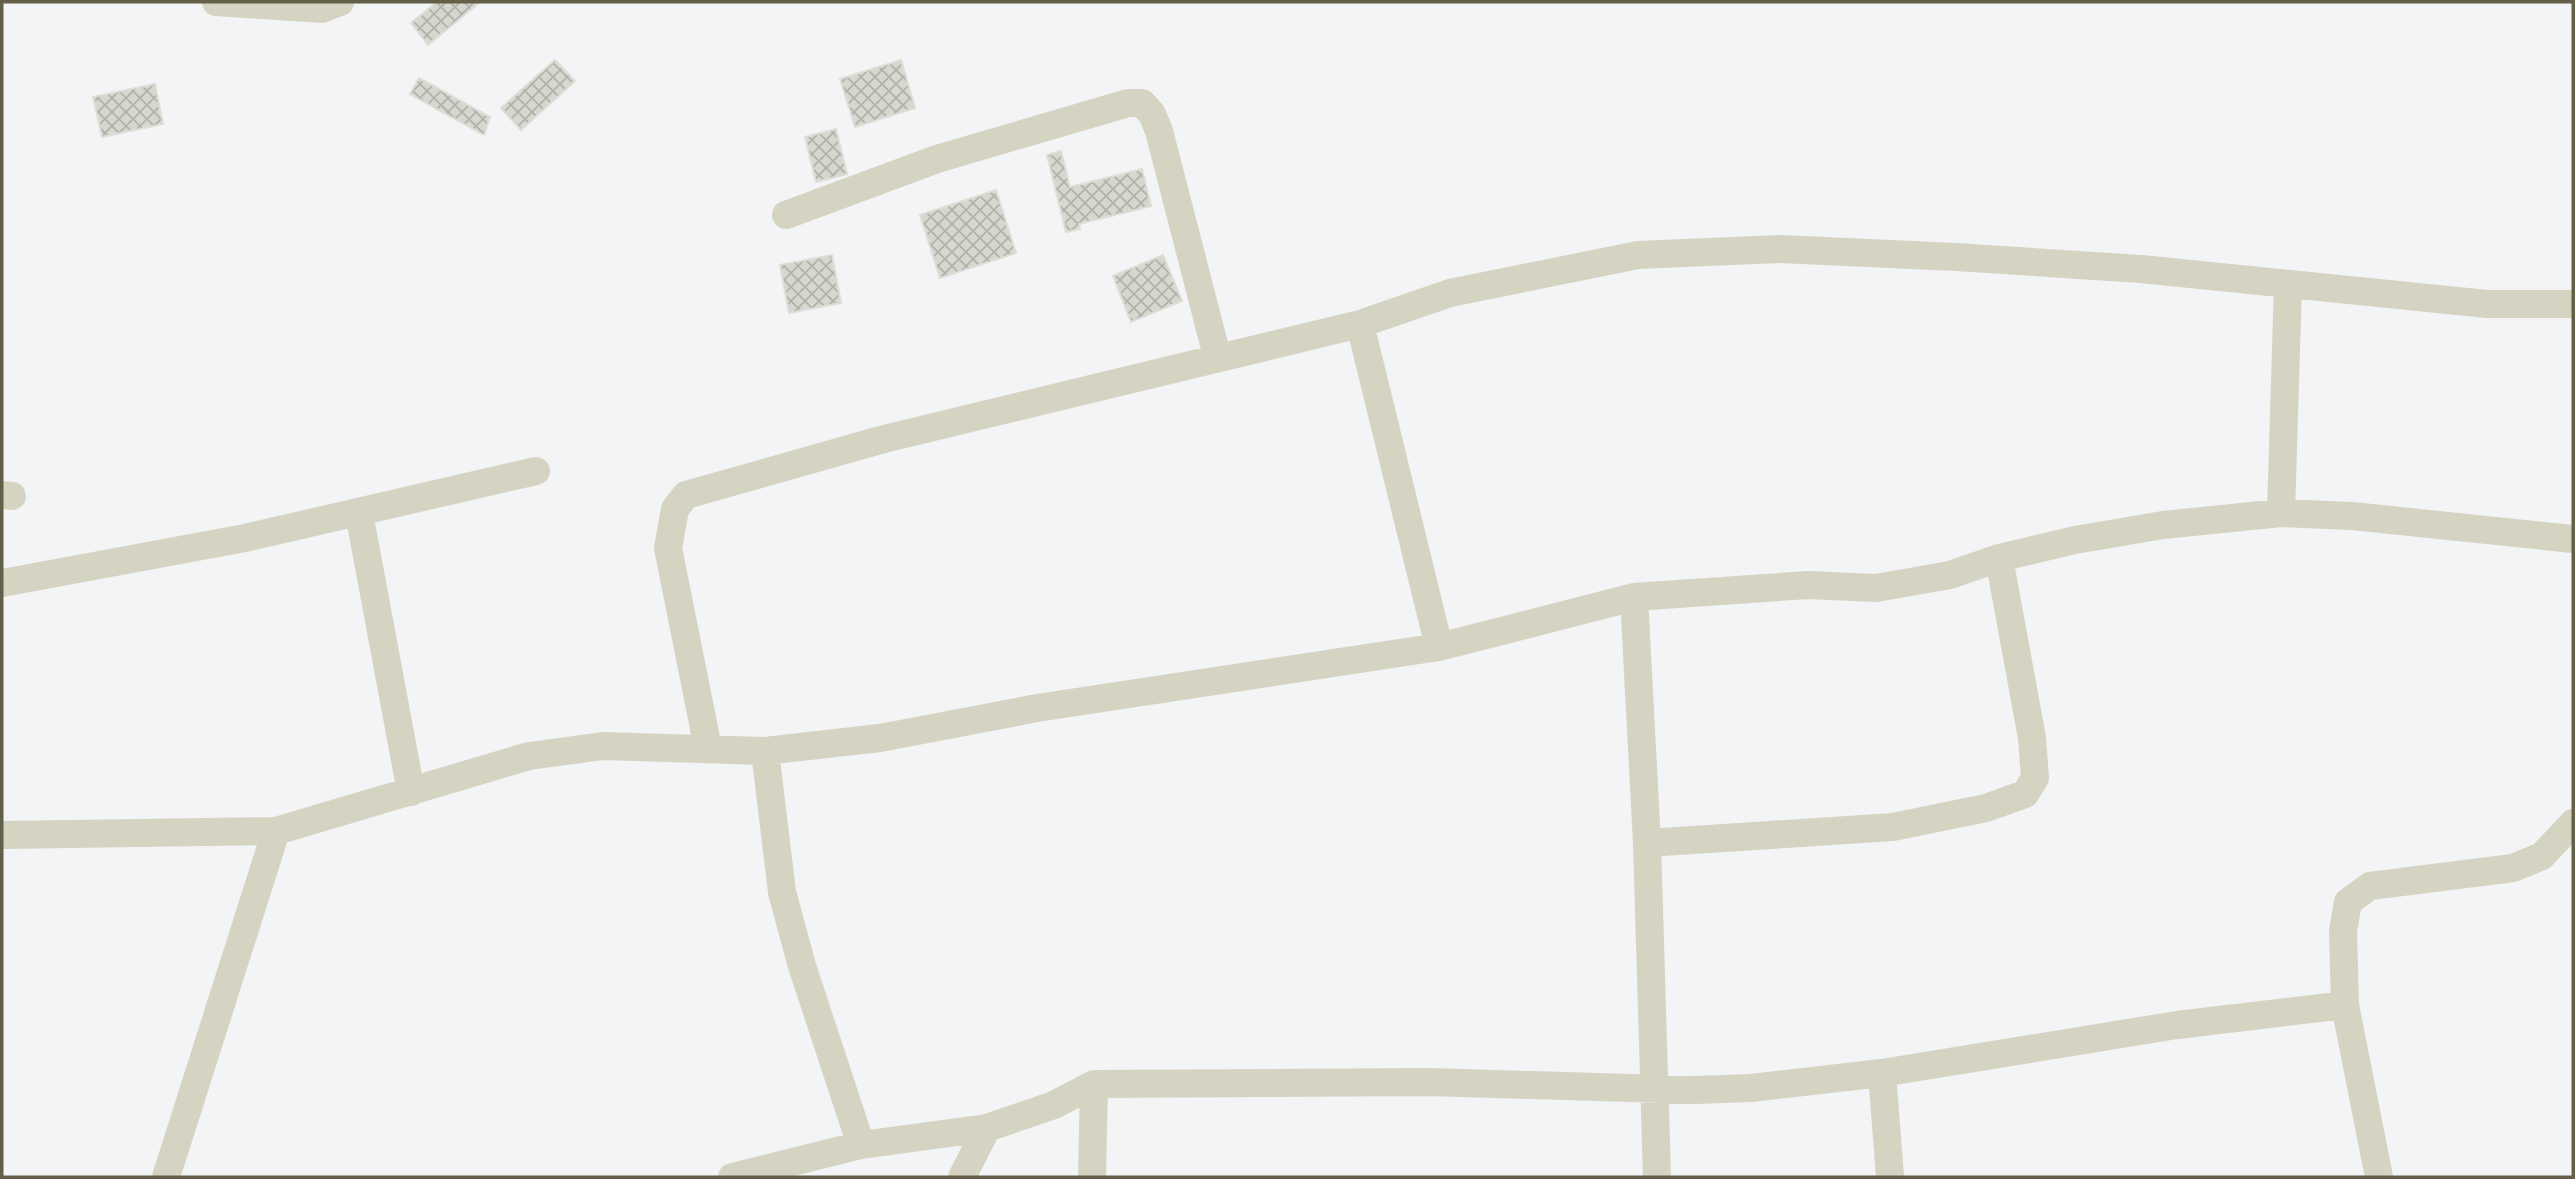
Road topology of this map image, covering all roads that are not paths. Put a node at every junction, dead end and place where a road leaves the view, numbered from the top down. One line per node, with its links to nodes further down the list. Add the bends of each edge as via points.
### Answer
1 (216, 2): 2 (street, via 322,9)
2 (340, 2)
3 (786, 215): 7 (street, via 937,159 1128,103 1143,103 1159,131)
4 (2288, 285): 5 (street, via 2487,304); 6 (street, via 2141,269 1956,257 1728,251 1638,255 1585,264 1450,293); 10 (street)
5 (2573, 304)
6 (1360, 324): 7 (street); 15 (street)
7 (1217, 356): 16 (street, via 884,439 686,495 675,509 668,548)
8 (536, 471): 9 (street)
9 (359, 513): 13 (street); 18 (street)
10 (2281, 513): 11 (street); 12 (street, via 2163,525)
11 (2573, 539)
12 (1999, 558): 14 (street, via 1950,575 1876,588 1808,585); 22 (street, via 2032,738 2035,778 2025,794 1986,808 1893,827)
13 (2, 583)
14 (1634, 597): 15 (street); 22 (street)
15 (1439, 647): 17 (street, via 1037,708 880,738)
16 (708, 748): 17 (street); 18 (street, via 603,746 529,756)
17 (765, 751): 28 (street, via 782,892)
18 (411, 792): 20 (street)
19 (2573, 823): 23 (street, via 2542,856 2514,869 2370,886 2348,902 2343,931)
20 (276, 831): 21 (street); 29 (street)
21 (2, 835)
22 (1647, 843): 26 (street)
23 (2345, 1005): 24 (street, via 2177,1025); 35 (street)
24 (1882, 1073): 26 (street, via 1751,1088); 34 (street)
25 (1094, 1084): 26 (street, via 1429,1082); 27 (street, via 1054,1105); 32 (street)
26 (1656, 1087): 33 (street)
27 (987, 1128): 28 (street); 31 (street)
28 (860, 1145): 30 (street)
29 (166, 1177)
30 (732, 1177)
31 (962, 1177)
32 (1092, 1177)
33 (1657, 1177)
34 (1890, 1177)
35 (2379, 1177)

